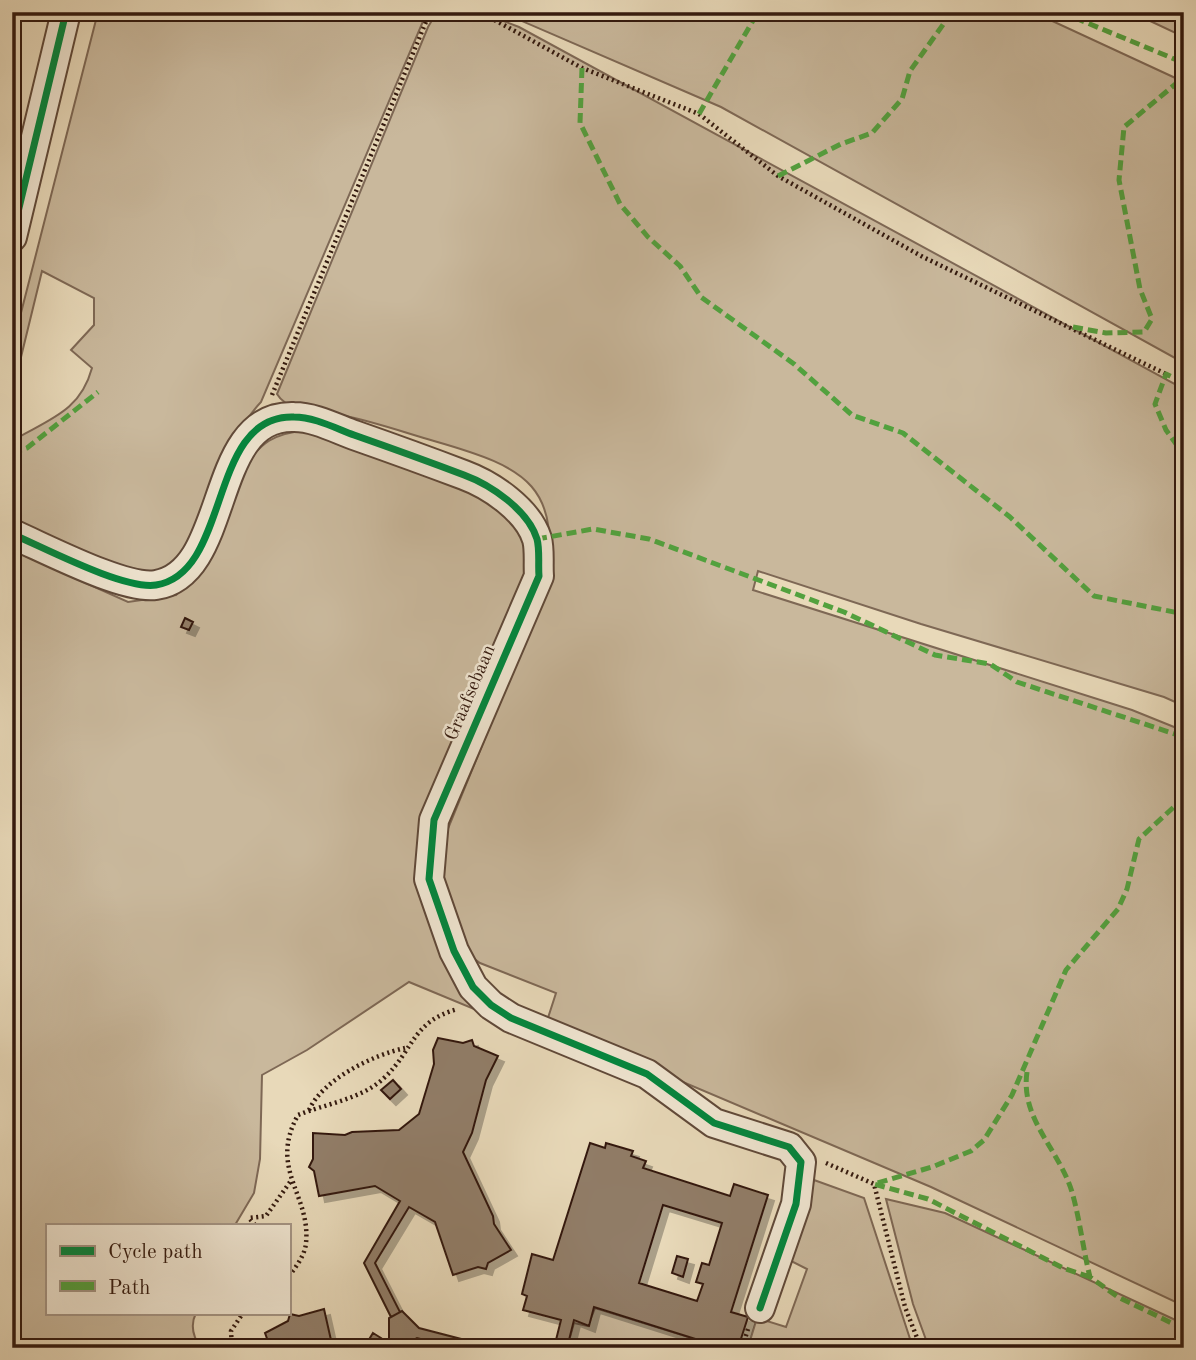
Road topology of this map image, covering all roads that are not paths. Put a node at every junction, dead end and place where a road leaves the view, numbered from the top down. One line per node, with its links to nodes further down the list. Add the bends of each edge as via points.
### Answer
1 (66, 12): 2 (street)
2 (12, 237)
3 (12, 534): 4 (street, Graafsebaan, via 129,583 157,585 180,573 197,554 242,446 263,422 278,417 315,421 476,479 520,511 537,539 539,576 434,820 429,879 454,951 473,986 491,1005 511,1018 647,1074 714,1123 789,1147 801,1162 796,1205)
4 (760, 1308)

